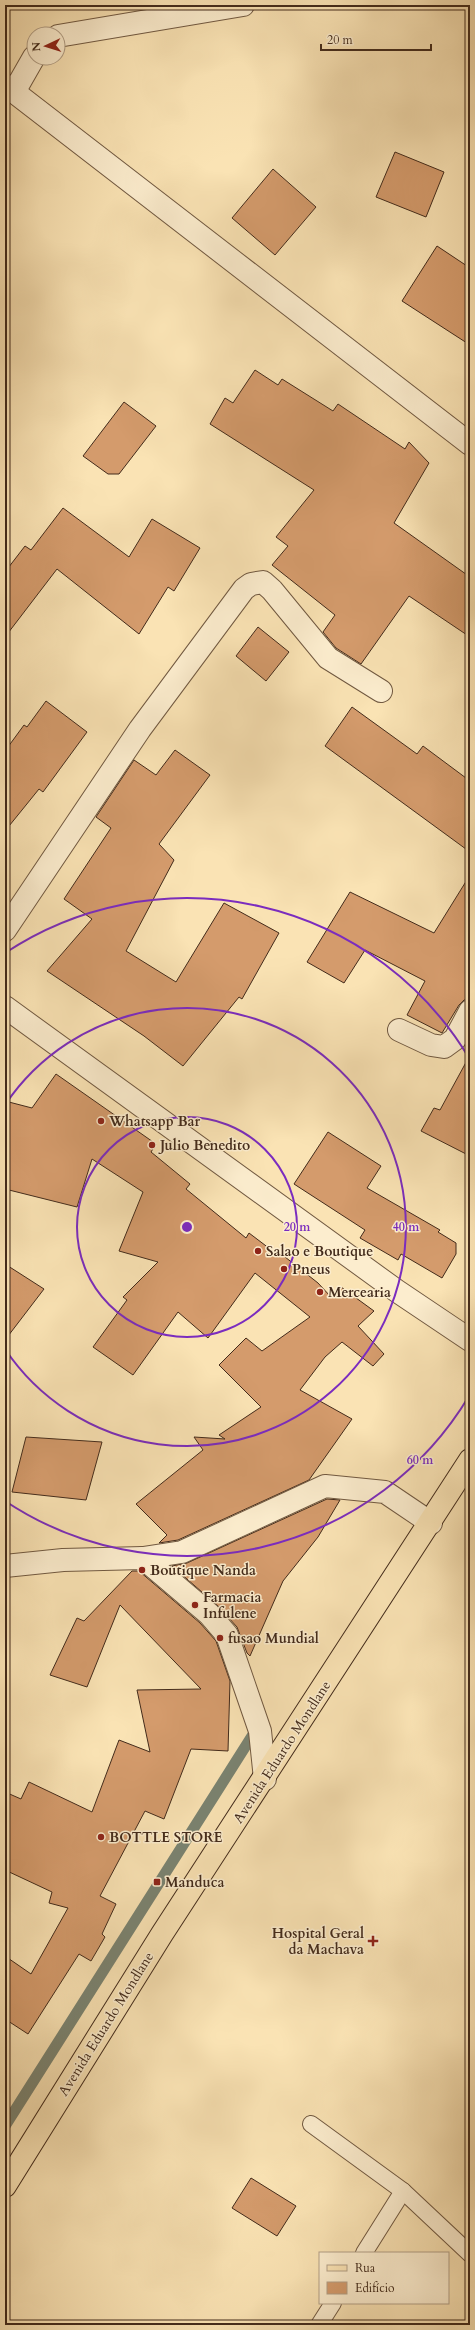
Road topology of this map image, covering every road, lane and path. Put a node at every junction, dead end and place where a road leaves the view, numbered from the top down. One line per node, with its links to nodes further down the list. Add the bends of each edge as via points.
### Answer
1 (243, 5): 2 (street)
2 (66, 35)
3 (27, 66): 4 (street)
4 (10, 88): 5 (street)
5 (470, 444)
6 (381, 692): 7 (street, via 328,658 263,582 251,584 244,589 140,729)
7 (5, 930)
8 (5, 1008): 11 (street, via 397,1291)
9 (470, 1011): 10 (street, via 455,1039 444,1047 431,1045)
10 (399, 1030)
11 (470, 1340)
12 (470, 1460): 13 (main road, Avenida Eduardo Mondlane)
13 (431, 1523): 14 (street, via 385,1492 325,1486 182,1552); 16 (main road, Avenida Eduardo Mondlane)
14 (143, 1558): 15 (street, via 63,1560); 16 (street, via 209,1614 227,1635 260,1731)
15 (5, 1566)
16 (265, 1779): 18 (main road, Avenida Eduardo Mondlane, via 162,1934)
17 (311, 2124): 19 (lane)
18 (5, 2186)
19 (403, 2191): 20 (lane); 21 (lane)
20 (365, 2252)
21 (470, 2254)
22 (332, 2304): 23 (lane)
23 (319, 2325)

